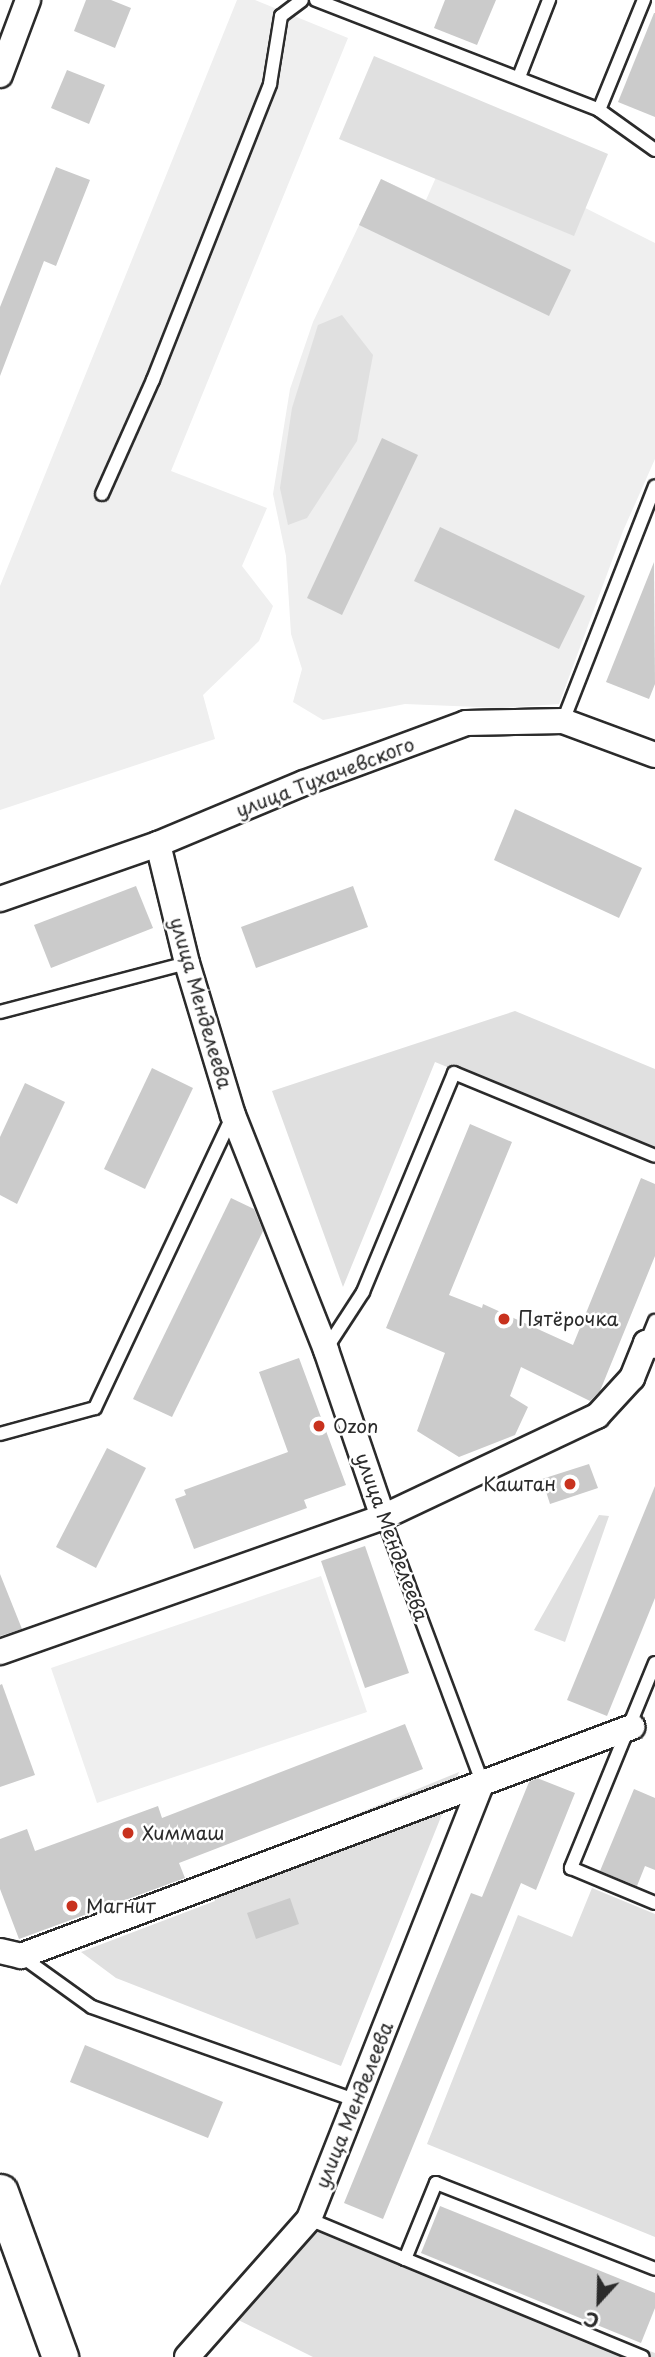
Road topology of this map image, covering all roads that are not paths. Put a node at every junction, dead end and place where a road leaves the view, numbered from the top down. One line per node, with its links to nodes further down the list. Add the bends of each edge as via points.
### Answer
1 (28, 0): 6 (street)
2 (302, 0): 11 (lane, via 281,16 270,84 153,380)
3 (316, 0): 7 (lane)
4 (549, 0): 7 (lane)
5 (644, 0): 8 (lane)
6 (0, 75)
7 (519, 77): 8 (lane)
8 (599, 110): 9 (lane)
9 (655, 150)
10 (655, 486): 12 (lane)
11 (102, 495)
12 (563, 721): 13 (street, улица Тухачевского); 14 (street, улица Тухачевского, via 466,723)
13 (655, 755)
14 (158, 844): 15 (street, улица Тухачевского); 16 (street, улица Менделеева)
15 (0, 899)
16 (187, 963): 17 (lane); 18 (street, улица Менделеева)
17 (0, 1012)
18 (233, 1115): 21 (street, улица Менделеева); 22 (lane, via 95,1408)
19 (655, 1156): 21 (lane, via 454,1073 363,1292)
20 (652, 1337): 23 (street, via 632,1378 597,1416)
21 (326, 1350): 23 (street, улица Менделеева)
22 (0, 1434)
23 (383, 1517): 24 (street); 27 (lane, улица Менделеева)
24 (0, 1652)
25 (655, 1663): 26 (lane)
26 (632, 1727): 27 (street); 28 (lane, via 571,1868)
27 (482, 1782): 29 (street); 30 (street, улица Менделеева)
28 (655, 1903)
29 (10, 1954): 30 (lane, via 92,2007)
30 (355, 2100): 32 (street, улица Менделеева)
31 (0, 2192): 35 (street)
32 (309, 2219): 33 (lane); 36 (street, улица Менделеева)
33 (405, 2259): 34 (lane, via 436,2183); 37 (lane)
34 (655, 2269)
35 (60, 2357)
36 (187, 2357)
37 (643, 2357)

